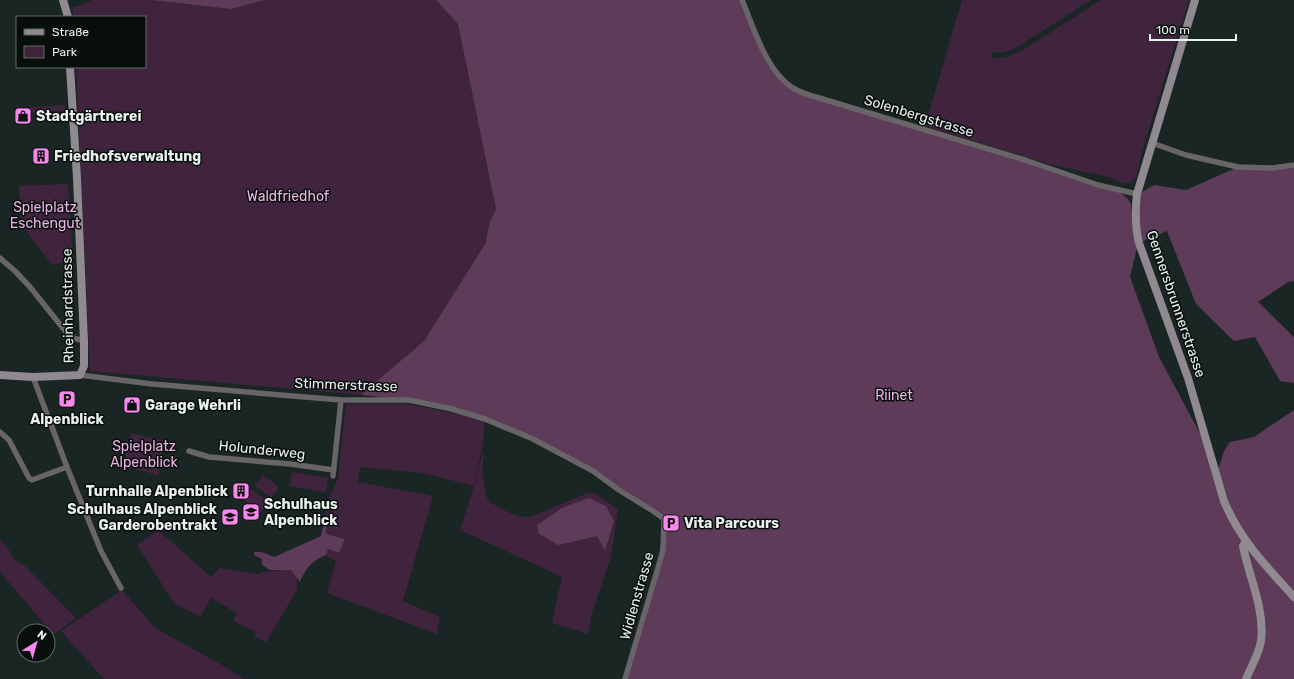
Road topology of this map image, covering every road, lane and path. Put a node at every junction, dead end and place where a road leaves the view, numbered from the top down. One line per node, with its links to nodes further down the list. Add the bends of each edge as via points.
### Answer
1 (63, 0): 4 (street)
2 (742, 0): 8 (street, Solenbergstrasse, via 768,59 776,72 793,88)
3 (1195, 0): 6 (street, Gennersbrunnerstrasse)
4 (68, 16)
5 (70, 68): 10 (street, Rheinhardstrasse)
6 (1152, 143): 7 (street, via 1186,155 1238,167 1273,168); 8 (street, Gennersbrunnerstrasse)
7 (1294, 164)
8 (1137, 194): 19 (street, Gennersbrunnerstrasse, via 1135,225 1139,243 1186,372 1224,501)
9 (0, 258): 10 (street, via 15,271 70,337)
10 (84, 341): 12 (street, Rheinhardstrasse, via 84,366)
11 (0, 375): 13 (street, Stimmerstrasse)
12 (80, 375): 13 (street, Stimmerstrasse); 14 (street, Stimmerstrasse, via 152,384)
13 (33, 377): 17 (street)
14 (341, 400): 16 (street, Holunderweg, via 334,473 290,464 209,457); 18 (street, Stimmerstrasse, via 409,400 452,409 485,420 533,439 593,471)
15 (0, 432): 17 (street, via 9,440 32,480)
16 (189, 451)
17 (67, 467): 20 (street, via 101,551)
18 (663, 518): 22 (street, Widlenstrasse, via 663,550)
19 (1245, 545): 21 (street, Gennersbrunnerstrasse); 23 (street, via 1262,628 1260,642)
20 (121, 588)
21 (1294, 597)
22 (625, 679)
23 (1246, 679)

